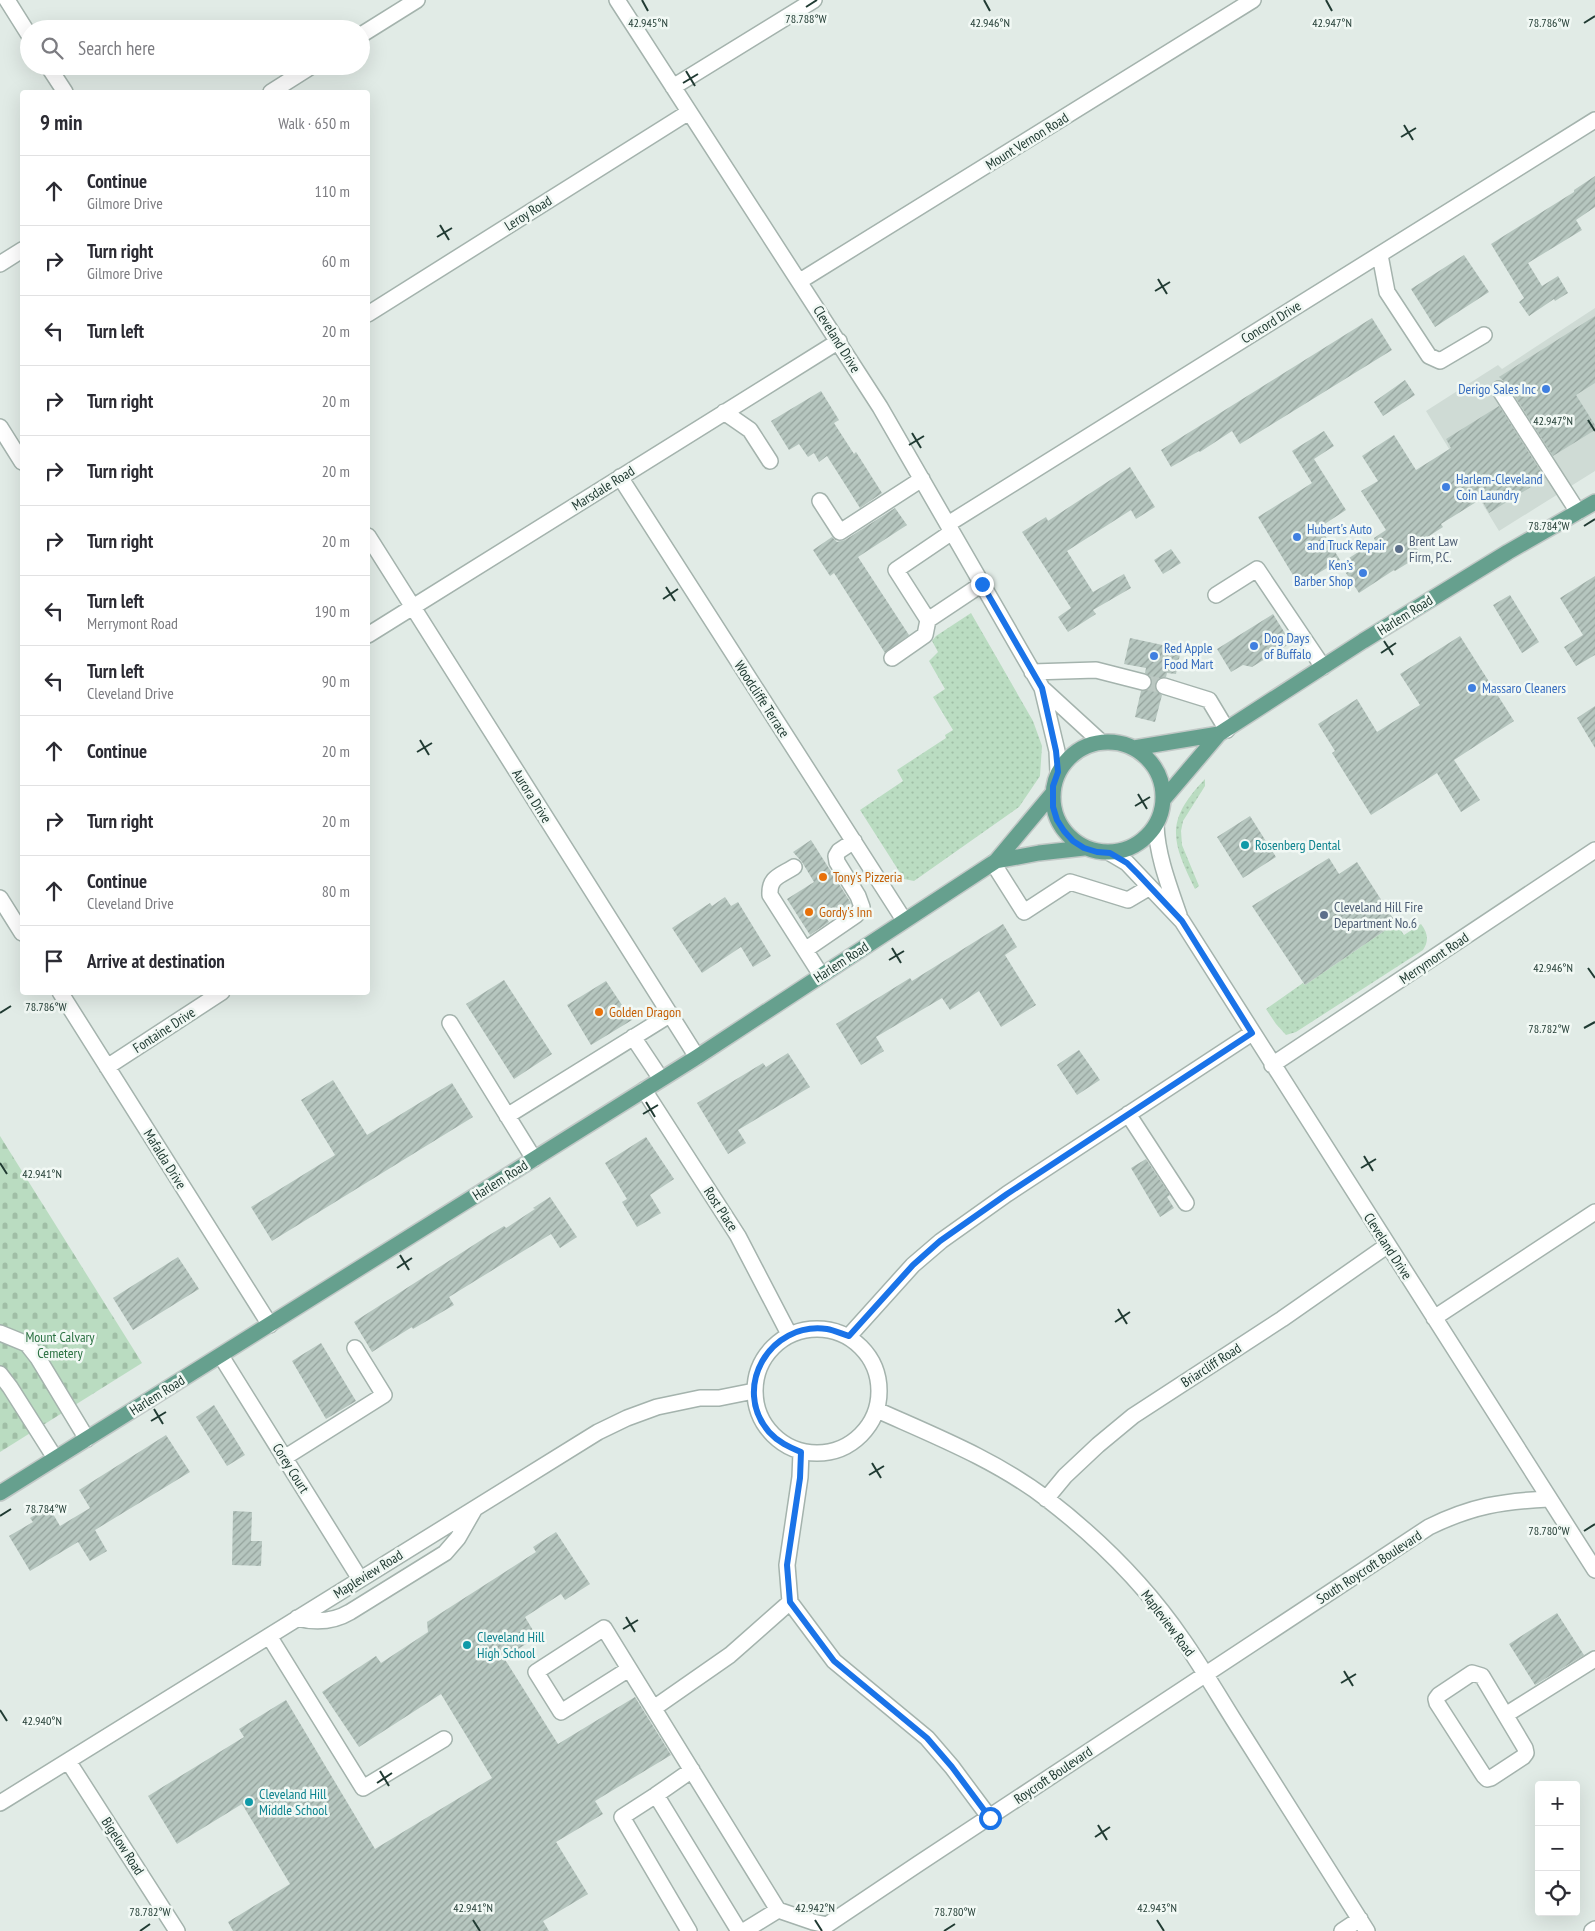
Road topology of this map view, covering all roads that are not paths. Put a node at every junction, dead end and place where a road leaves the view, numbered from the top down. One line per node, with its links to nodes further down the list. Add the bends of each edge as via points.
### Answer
1 (6, 0): 6 (street)
2 (417, 0): 7 (street)
3 (617, 0): 10 (street, Cleveland Drive)
4 (814, 0): 10 (street)
5 (1253, 0): 18 (street, Mount Vernon Road)
6 (20, 22)
7 (370, 29)
8 (54, 75): 11 (street)
9 (298, 75): 12 (street)
10 (673, 87): 13 (street, Cleveland Drive)
11 (63, 90)
12 (274, 90)
13 (689, 112): 18 (street, Cleveland Drive); 19 (street, Leroy Road)
14 (1595, 120): 16 (street, Concord Drive)
15 (20, 251): 17 (street)
16 (1380, 255): 20 (street, via 1388,292 1429,356 1440,361); 32 (street, Concord Drive)
17 (0, 264)
18 (800, 282): 21 (street, Cleveland Drive)
19 (370, 313)
20 (1484, 335)
21 (839, 341): 23 (street, Marsdale Road); 28 (street, Cleveland Drive)
22 (1500, 389): 31 (street)
23 (724, 412): 26 (street, via 750,430); 27 (street, Marsdale Road)
24 (0, 427): 25 (street)
25 (20, 459)
26 (770, 461)
27 (620, 477): 36 (street, Marsdale Road); 52 (street, Woodcliffe Terrace)
28 (922, 479): 29 (street, via 840,532); 32 (street, Cleveland Drive)
29 (820, 501)
30 (1595, 502): 31 (main road, Harlem Road)
31 (1578, 512): 40 (main road, Harlem Road)
32 (950, 528): 34 (street, Cleveland Drive); 37 (street, Concord Drive, via 896,570)
33 (370, 539): 36 (street, Aurora Drive)
34 (982, 584): 37 (street); 41 (street, Cleveland Drive)
35 (1216, 595): 40 (street, via 1257,569)
36 (413, 607): 38 (street, Marsdale Road); 67 (street, Aurora Drive)
37 (928, 620): 39 (street, via 926,635)
38 (370, 634)
39 (892, 658)
40 (1323, 667): 45 (main road, Harlem Road)
41 (1032, 672): 42 (street, via 1096,670); 44 (street, Cleveland Drive)
42 (1144, 682)
43 (1164, 686): 45 (street, via 1209,700)
44 (1042, 688): 46 (street, Cleveland Drive); 48 (street, Cleveland Drive)
45 (1223, 732): 47 (main road, Harlem Road); 50 (main road, Harlem Road)
46 (1101, 742): 47 (main road); 48 (main road, via 1090,744 1072,755)
47 (1134, 748): 50 (main road, via 1153,764)
48 (1058, 772): 49 (main road)
49 (1052, 794): 53 (main road, via 1060,826); 56 (main road, Harlem Road)
50 (1164, 800): 51 (main road)
51 (1156, 825): 55 (main road, via 1137,845); 61 (street, Cleveland Drive, via 1160,854)
52 (854, 842): 60 (street, Woodcliffe Terrace); 63 (street, via 836,856 862,907 856,915)
53 (1084, 848): 55 (main road); 56 (main road, Harlem Road)
54 (1595, 850): 72 (street, Merrymont Road)
55 (1110, 853): 58 (street, Cleveland Drive, via 1127,863)
56 (995, 862): 58 (street, via 1024,912 1070,882 1128,900); 60 (main road, Harlem Road)
57 (794, 867): 63 (street, via 772,881 770,895)
58 (1150, 887): 61 (street, Cleveland Drive)
59 (0, 898): 62 (street)
60 (904, 920): 64 (main road, Harlem Road)
61 (1182, 921): 69 (street, Cleveland Drive)
62 (20, 930)
63 (805, 950): 64 (street)
64 (821, 975): 71 (main road, Harlem Road)
65 (62, 995): 73 (street, Mafalda Drive)
66 (217, 995): 73 (street, Fontaine Drive)
67 (670, 1014): 70 (street); 71 (street, Aurora Drive)
68 (450, 1023): 77 (street)
69 (1252, 1033): 72 (street, Cleveland Drive); 76 (street)
70 (634, 1037): 74 (street); 77 (street)
71 (697, 1056): 74 (main road, Harlem Road)
72 (1272, 1065): 81 (street, Cleveland Drive)
73 (107, 1067): 83 (street, Mafalda Drive)
74 (661, 1079): 75 (main road, Harlem Road)
75 (644, 1090): 78 (main road, Harlem Road); 85 (street, Rost Place, via 738,1236)
76 (1128, 1114): 79 (street); 86 (street, via 940,1241 913,1265)
77 (507, 1116): 78 (street)
78 (534, 1159): 83 (main road, Harlem Road)
79 (1186, 1203)
80 (1595, 1212): 82 (street)
81 (1388, 1245): 82 (street, Cleveland Drive); 97 (street, Briarcliff Road, via 1133,1416 1098,1445)
82 (1434, 1318): 98 (street, Cleveland Drive)
83 (270, 1325): 88 (main road, Harlem Road)
84 (0, 1332): 92 (street, via 28,1344)
85 (789, 1334): 86 (street, via 806,1328 828,1329); 90 (street, via 772,1347 759,1365)
86 (849, 1336): 91 (street, via 872,1361 880,1388)
87 (355, 1348): 95 (street, via 384,1395)
88 (221, 1356): 92 (main road, Harlem Road); 95 (street, Corey Court)
89 (0, 1374): 94 (street)
90 (754, 1391): 93 (street, via 758,1413 769,1432 786,1446); 99 (street, Mapleview Road, via 700,1398 627,1418 598,1432)
91 (877, 1410): 93 (street, via 867,1428 852,1444 823,1453); 97 (street, Mapleview Road, via 953,1443 1004,1470)
92 (87, 1439): 94 (main road, Harlem Road)
93 (801, 1452): 102 (street, via 787,1565)
94 (55, 1458): 96 (main road, Harlem Road)
95 (284, 1458): 101 (street, Corey Court)
96 (0, 1493)
97 (1046, 1499): 107 (street, Mapleview Road, via 1091,1536 1141,1587 1183,1640)
98 (1549, 1499): 100 (street, Cleveland Drive); 107 (street, South Roycroft Boulevard, via 1479,1506 1429,1527)
99 (475, 1508): 101 (street, Mapleview Road); 103 (street, via 445,1553 422,1568 339,1618 312,1622)
100 (1595, 1569)
101 (360, 1579): 103 (street, Mapleview Road)
102 (790, 1602): 108 (street, via 730,1655); 115 (street, via 834,1661 927,1738)
103 (298, 1618): 104 (street, Mapleview Road)
104 (269, 1636): 110 (street, via 363,1788); 111 (street, Mapleview Road)
105 (1595, 1659): 109 (street)
106 (629, 1669): 106 (street, via 604,1628 536,1672 561,1712); 108 (street)
107 (1205, 1675): 115 (street, Roycroft Boulevard); 117 (street, Mapleview Road)
108 (654, 1708): 112 (street)
109 (1507, 1714): 109 (street, via 1482,1676 1477,1674 1439,1694 1436,1699 1487,1779 1526,1753)
110 (444, 1739)
111 (68, 1761): 114 (street, Mapleview Road); 119 (street, Bigelow Road)
112 (692, 1770): 113 (street); 116 (street)
113 (656, 1795): 120 (street, via 622,1817); 121 (street)
114 (0, 1803)
115 (990, 1818): 116 (street, Roycroft Boulevard, via 827,1926)
116 (778, 1910): 122 (street)
117 (1364, 1925): 123 (street)
118 (1595, 1929): 124 (street)
119 (178, 1931)
120 (689, 1931)
121 (739, 1931)
122 (744, 1931)
123 (1342, 1931)
124 (1592, 1931)

